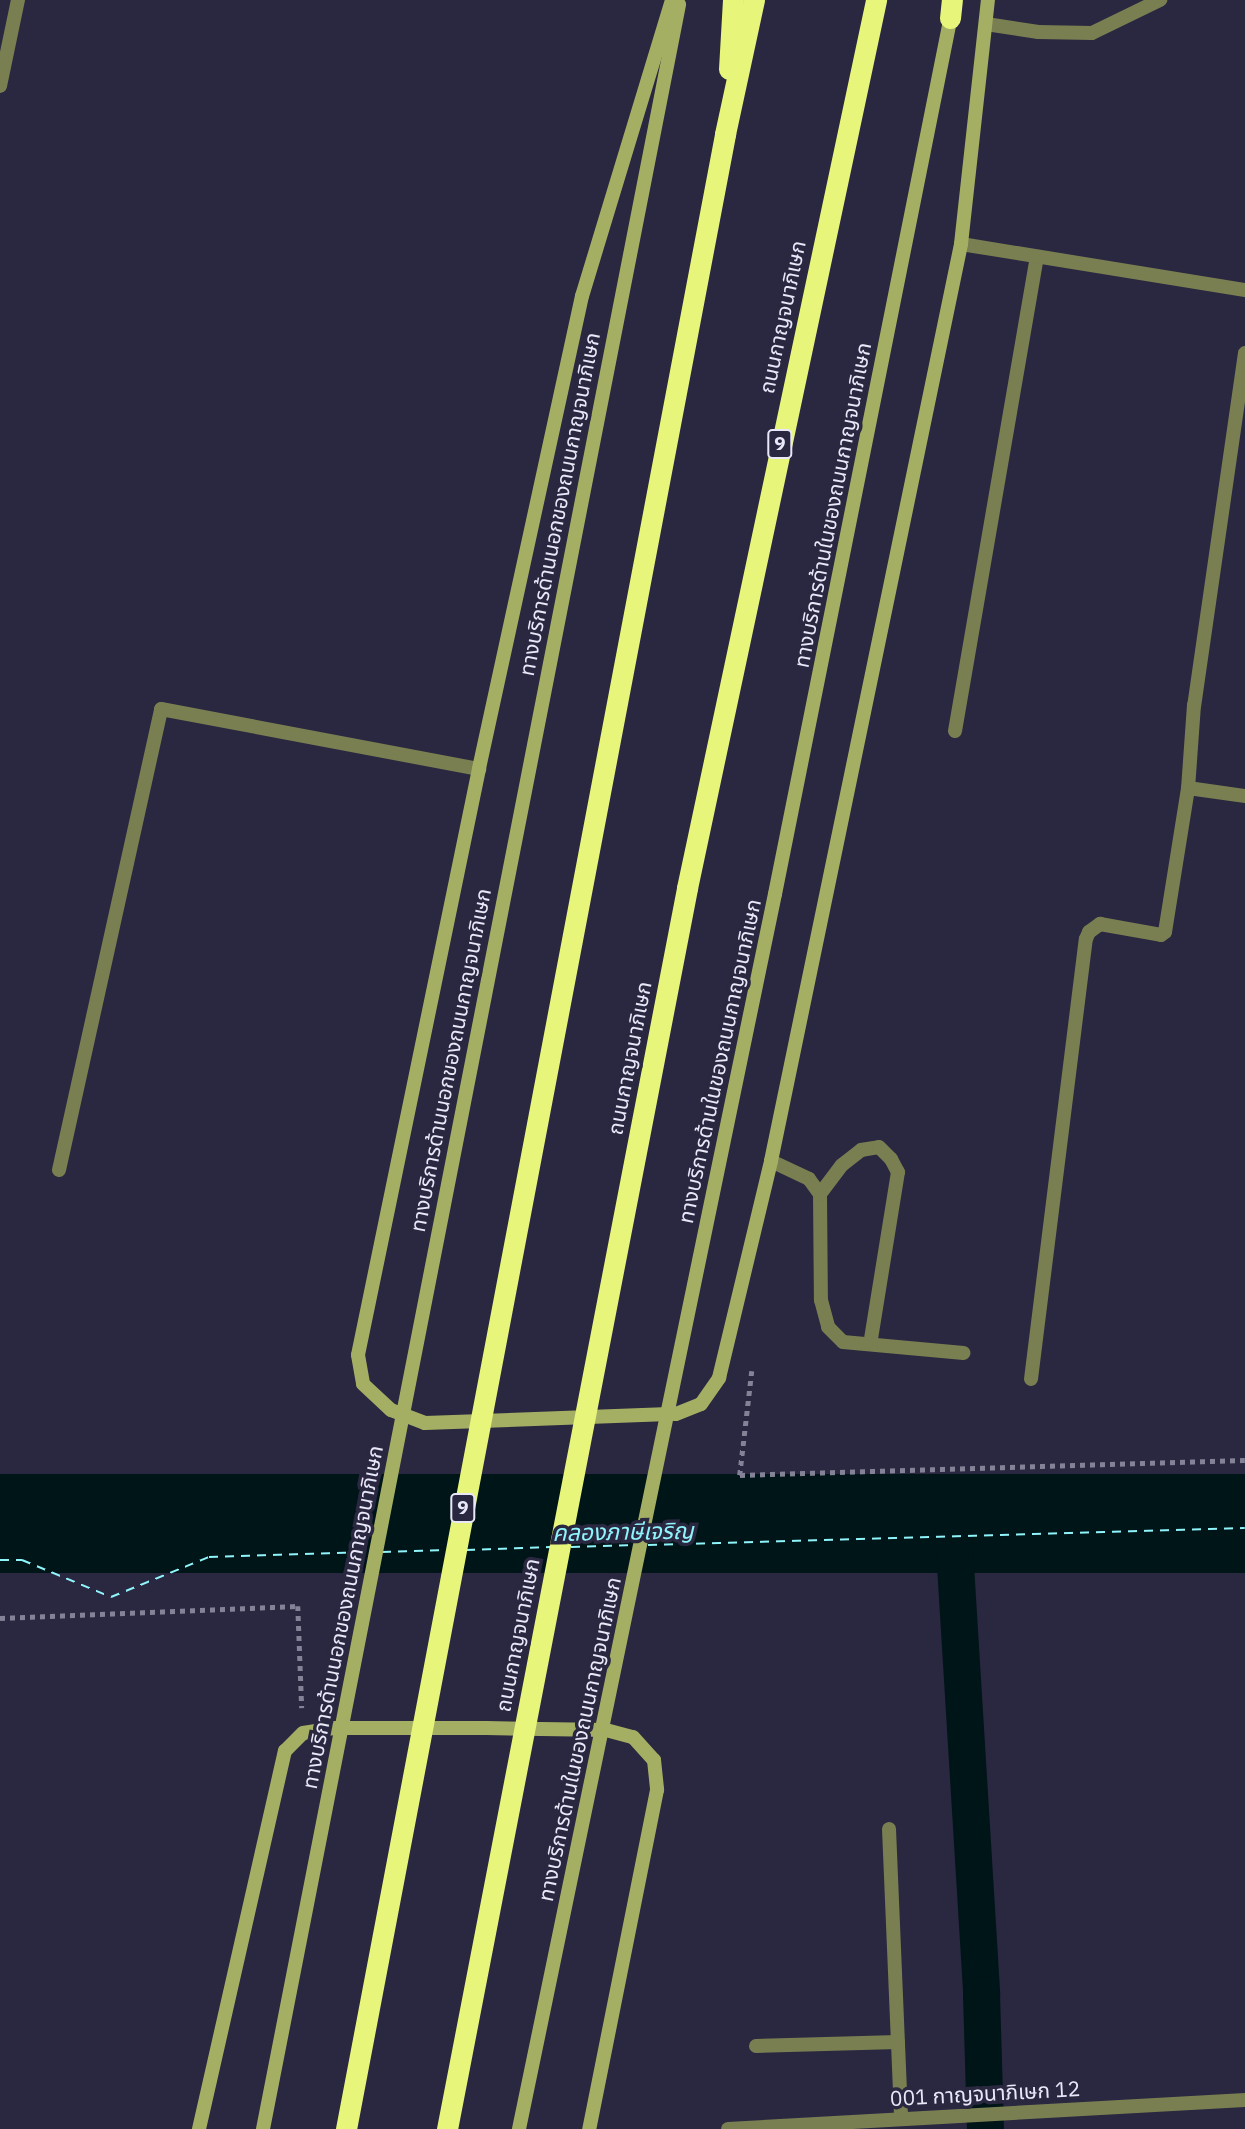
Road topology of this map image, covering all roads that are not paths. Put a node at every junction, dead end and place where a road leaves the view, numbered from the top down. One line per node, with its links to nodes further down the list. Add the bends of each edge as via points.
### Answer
1 (18, 0): 11 (street)
2 (671, 0): 18 (main road, via 582,296)
3 (679, 0): 33 (main road, ทางบริการด้านนอกของถนนกาญจนาภิเษก)
4 (733, 0): 12 (highway)
5 (754, 0): 12 (highway, 9)
6 (876, 0): 35 (highway, ถนนกาญจนาภิเษก / 9, via 687,888)
7 (988, 0): 10 (main road)
8 (1160, 0): 10 (street, via 1092,33 1038,32)
9 (953, 6): 36 (main road, ทางบริการด้านในของถนนกาญจนาภิเษก)
10 (986, 24): 13 (main road)
11 (0, 86)
12 (724, 134): 34 (highway, 9)
13 (961, 244): 14 (street); 21 (main road)
14 (1037, 257): 15 (street); 17 (street)
15 (1245, 290)
16 (1245, 353): 19 (street, via 1194,705)
17 (955, 731)
18 (479, 769): 21 (main road, via 366,1307 358,1355 363,1384 391,1410 425,1423 676,1414 701,1404 719,1378 729,1346); 22 (street, via 161,709)
19 (1188, 788): 20 (street); 26 (street, via 1165,932 1161,936 1100,924 1086,939)
20 (1245, 796)
21 (771, 1161): 23 (street, via 809,1179)
22 (60, 1170)
23 (820, 1194): 24 (street, via 821,1300 828,1326 843,1342); 24 (street, via 842,1165 861,1150 878,1147 898,1172)
24 (870, 1344): 25 (street)
25 (964, 1353)
26 (1031, 1379)
27 (888, 1829): 28 (street)
28 (898, 2042): 29 (street); 31 (street)
29 (756, 2046)
30 (1245, 2100): 31 (street, 001 กาญจนาภิเษก 12)
31 (901, 2119): 38 (street, 001 กาญจนาภิเษก 12)
32 (199, 2129): 37 (main road, via 285,1751 303,1733 334,1728 606,1730 633,1737 654,1760 657,1790)
33 (263, 2129)
34 (346, 2129)
35 (447, 2129)
36 (519, 2129)
37 (589, 2129)
38 (728, 2129)

